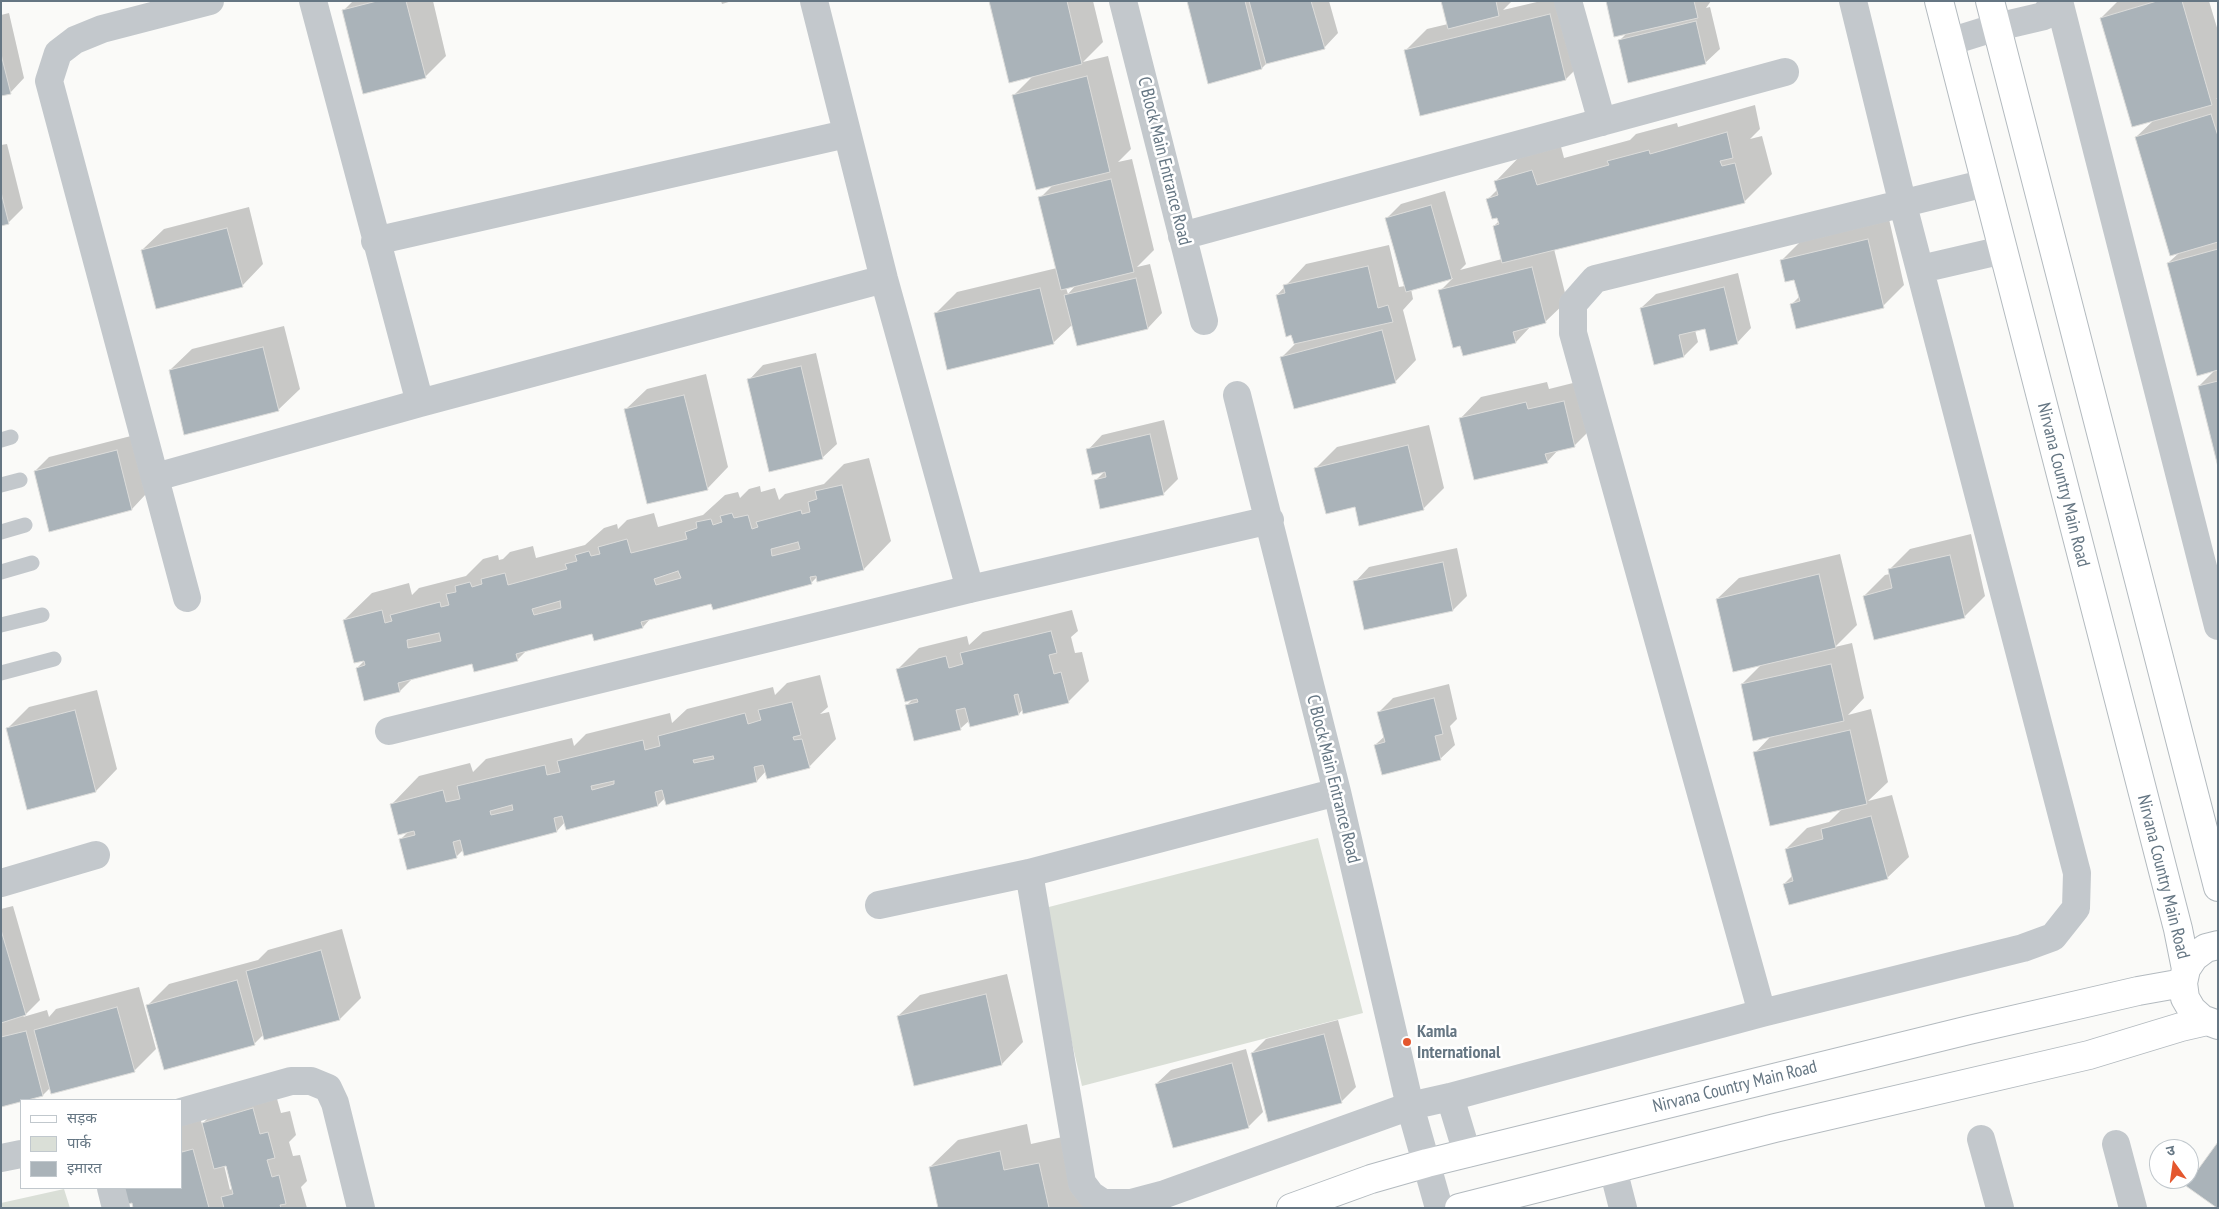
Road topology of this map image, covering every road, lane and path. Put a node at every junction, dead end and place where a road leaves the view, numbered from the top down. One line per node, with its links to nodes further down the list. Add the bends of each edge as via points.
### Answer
1 (210, 1): 25 (street, via 102,29 75,40 58,54 48,81)
2 (313, 1): 18 (street)
3 (814, 1): 14 (street)
4 (1123, 1): 17 (street, C Block Main Entrance Road)
5 (1568, 1): 13 (street)
6 (1853, 1): 16 (street)
7 (1939, 1): 11 (street, Nirvana Country Main Road)
8 (2055, 1): 10 (street, via 2044,16)
9 (2059, 1): 37 (street)
10 (1993, 14): 11 (street); 45 (street)
11 (1950, 42): 15 (street, Nirvana Country Main Road)
12 (1785, 72): 13 (street)
13 (1602, 122): 17 (street)
14 (846, 134): 18 (street); 21 (street)
15 (1986, 184): 16 (street); 19 (street, Nirvana Country Main Road)
16 (1903, 205): 20 (street); 49 (street, via 1595,279 1573,304 1573,333)
17 (1182, 236): 22 (street, C Block Main Entrance Road)
18 (375, 241): 24 (street)
19 (2003, 250): 20 (street); 48 (street, Nirvana Country Main Road, via 2175,920)
20 (1921, 269): 49 (street, via 2077,874 2076,908 2053,937 2024,948)
21 (884, 279): 24 (street); 33 (street)
22 (1204, 321)
23 (1237, 395): 28 (street, C Block Main Entrance Road)
24 (420, 403): 25 (street)
25 (156, 477): 34 (street)
26 (20, 480): 27 (lane)
27 (1, 485)
28 (1270, 520): 33 (street); 41 (street, C Block Main Entrance Road)
29 (25, 525): 30 (lane)
30 (1, 532)
31 (32, 563): 32 (lane)
32 (1, 572)
33 (970, 589): 40 (street)
34 (187, 598)
35 (42, 614): 36 (lane)
36 (1, 625)
37 (2218, 626)
38 (54, 658): 39 (lane)
39 (1, 673)
40 (389, 731)
41 (1337, 792): 43 (street); 52 (street, C Block Main Entrance Road)
42 (96, 855): 44 (street)
43 (1029, 873): 46 (street); 52 (street, via 1082,1183 1091,1195 1103,1202 1131,1203 1166,1194)
44 (1, 883)
45 (2218, 887)
46 (879, 905)
47 (2218, 945): 48 (street, via 2206,948 2194,957)
48 (2184, 976): 50 (street, via 2185,998 2192,1010); 56 (street, Nirvana Country Main Road, via 2138,991)
49 (1762, 1013): 51 (street)
50 (2212, 1023): 60 (street, via 2181,1027 2090,1055)
51 (1450, 1097): 52 (street); 56 (street)
52 (1410, 1106): 59 (street, C Block Main Entrance Road)
53 (182, 1112): 63 (street, via 291,1081 311,1081 328,1088 335,1103)
54 (1981, 1139): 68 (street)
55 (2116, 1144): 69 (street)
56 (1467, 1153): 59 (street, Nirvana Country Main Road)
57 (20, 1154): 58 (street)
58 (1, 1158)
59 (1427, 1163): 64 (street, Nirvana Country Main Road); 65 (street, C Block Main Entrance Road)
60 (1613, 1169): 66 (street); 67 (street)
61 (111, 1189): 62 (street)
62 (116, 1208)
63 (361, 1208)
64 (1291, 1208)
65 (1439, 1208)
66 (1459, 1208)
67 (1623, 1208)
68 (2000, 1208)
69 (2133, 1208)

